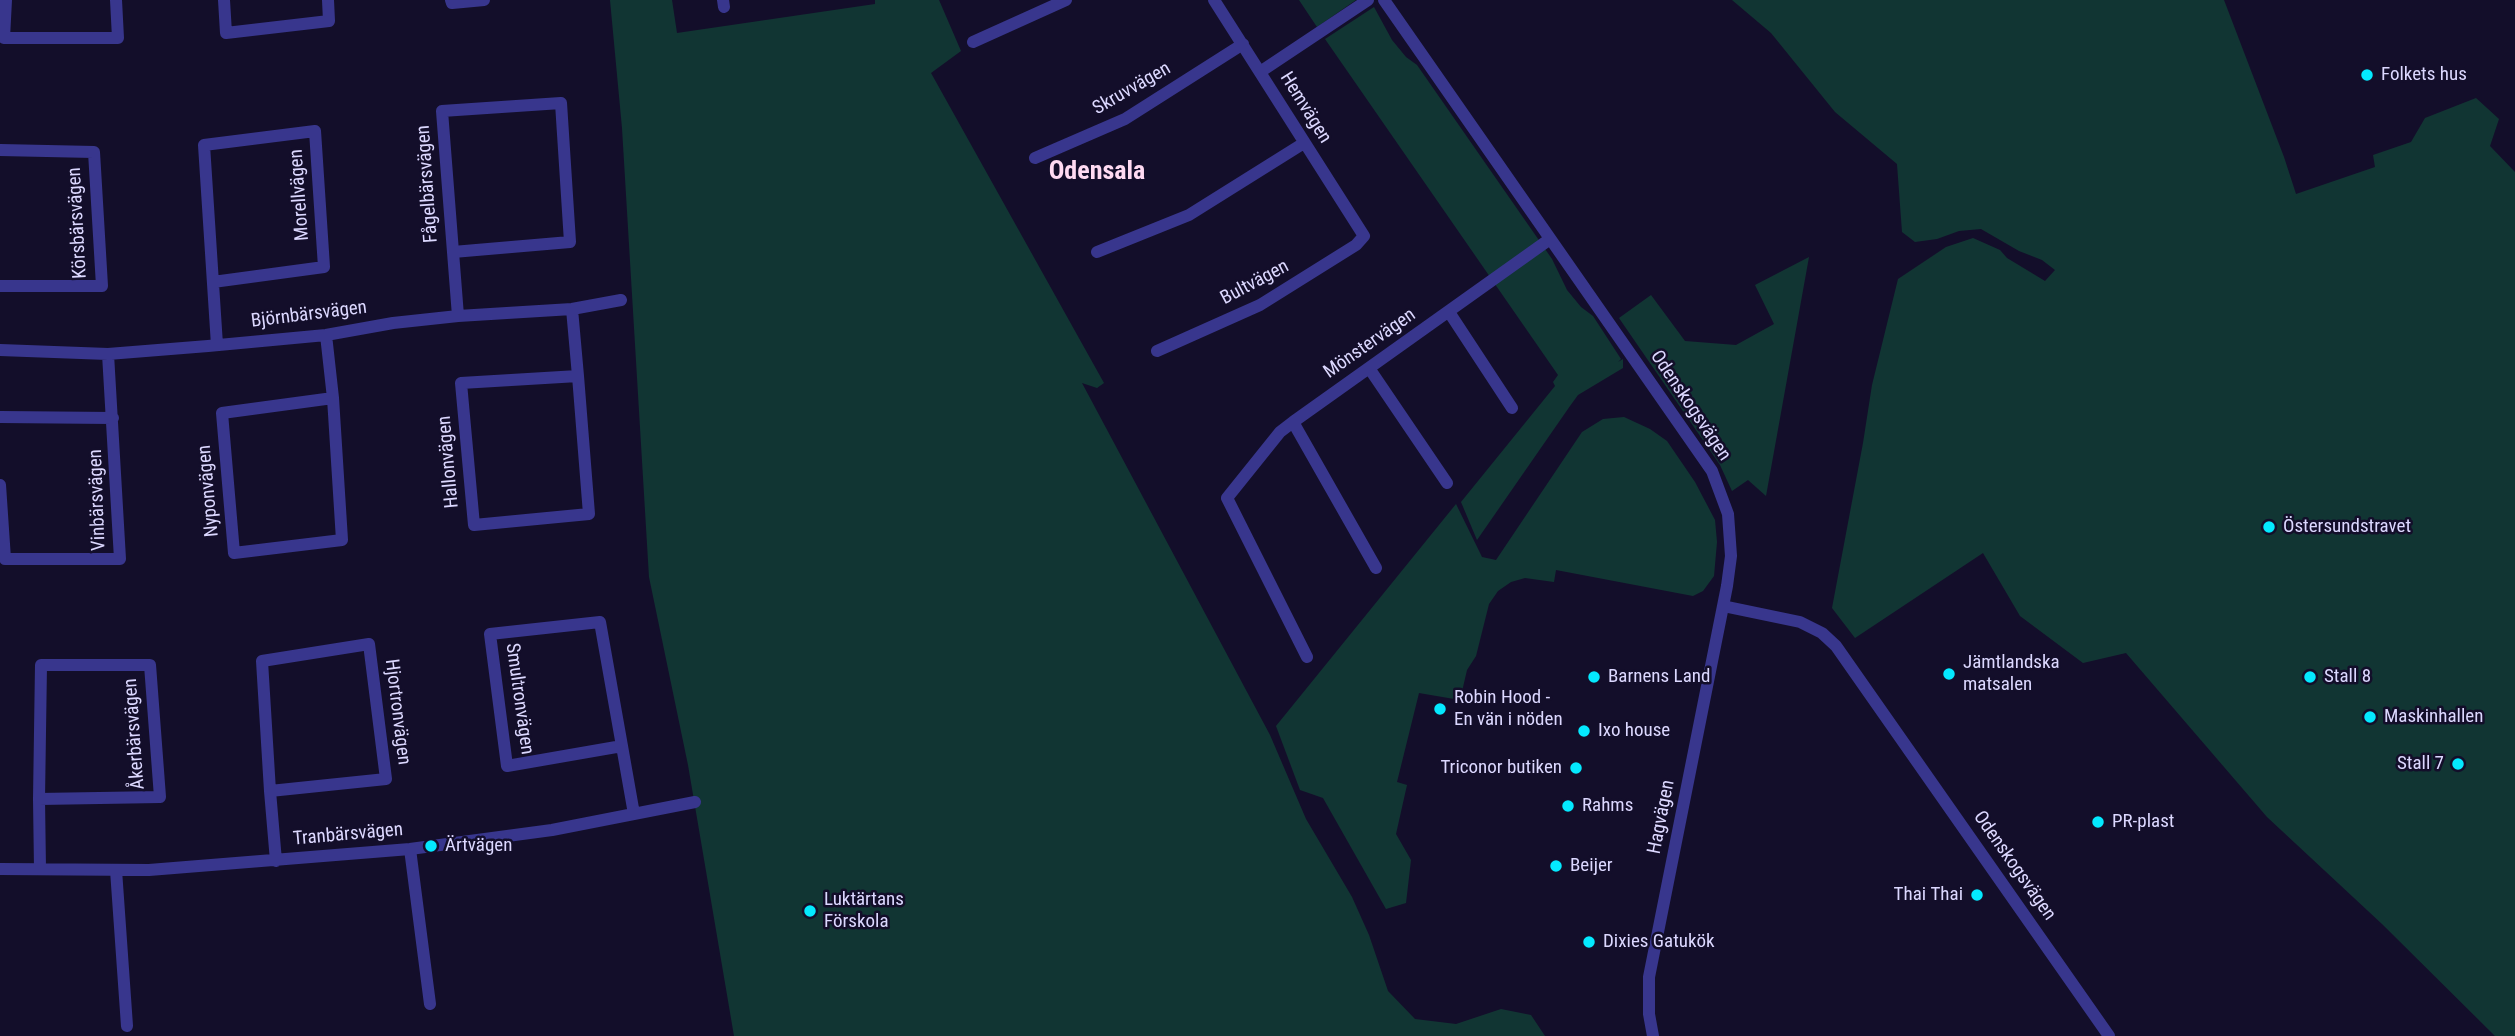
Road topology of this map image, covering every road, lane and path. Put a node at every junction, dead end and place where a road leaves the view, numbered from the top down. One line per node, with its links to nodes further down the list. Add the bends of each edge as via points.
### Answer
1 (6, 0): 2 (street, via 4,38 118,38)
2 (116, 0)
3 (224, 0): 4 (street, via 226,33 329,20)
4 (328, 0)
5 (452, 0): 6 (street)
6 (484, 0)
7 (1066, 0): 11 (street)
8 (1214, 0): 12 (street, Hemvägen)
9 (1368, 0): 13 (street)
10 (1384, 0): 18 (street, Odenskogsvägen)
11 (973, 42)
12 (1242, 44): 13 (street, Hemvägen); 16 (street, Skruvvägen, via 1125,119)
13 (1260, 72): 14 (street, Hemvägen)
14 (1304, 143): 17 (street, Hemvägen); 20 (street, via 1189,215)
15 (0, 150): 22 (street, Körsbärsvägen, via 94,152 102,286)
16 (1035, 158)
17 (1364, 236): 30 (street, Bultvägen, via 1260,305)
18 (1550, 239): 25 (street, Mönstervägen); 42 (street, Odenskogsvägen, via 1712,471 1728,514 1731,540)
19 (453, 252): 19 (street, Fågelbärsvägen, via 442,111 561,103 569,243); 26 (street, Fågelbärsvägen)
20 (1097, 252)
21 (213, 282): 21 (street, Morellvägen, via 204,145 315,131 324,267); 28 (street, Morellvägen)
22 (0, 286)
23 (621, 300): 24 (street, Björnbärsvägen)
24 (572, 309): 26 (street, Björnbärsvägen); 33 (street, Hallonvägen)
25 (1449, 312): 32 (street, Mönstervägen); 35 (street)
26 (458, 316): 27 (street, Björnbärsvägen)
27 (326, 335): 28 (street, Björnbärsvägen); 34 (street, Nyponvägen)
28 (217, 345): 31 (street, Björnbärsvägen)
29 (0, 350): 31 (street, Björnbärsvägen)
30 (1157, 351)
31 (108, 354): 37 (street, Vinbärsvägen)
32 (1369, 368): 38 (street, Mönstervägen); 39 (street)
33 (578, 376): 33 (street, Hallonvägen, via 589,514 474,525 461,383)
34 (333, 398): 34 (street, Nyponvägen, via 342,540 233,553 222,413)
35 (1511, 408)
36 (0, 417): 37 (street)
37 (113, 418): 40 (street, Vinbärsvägen, via 120,559 5,559)
38 (1293, 422): 41 (street); 43 (street, Mönstervägen, via 1227,498)
39 (1447, 483)
40 (0, 485)
41 (1376, 568)
42 (1723, 606): 56 (street, Hagvägen, via 1649,977 1648,1014); 57 (street, Odenskogsvägen, via 1800,622 1836,646)
43 (1307, 657)
44 (622, 746): 44 (street, Smultronvägen, via 600,622 490,634 507,766); 48 (street, Smultronvägen)
45 (270, 790): 45 (street, Hjortronvägen, via 386,779 369,644 262,662); 50 (street, Hjortronvägen)
46 (39, 799): 46 (street, Åkerbärsvägen, via 160,797 150,665 41,665); 52 (street, Åkerbärsvägen)
47 (695, 802): 48 (street, Tranbärsvägen)
48 (634, 814): 49 (street, Tranbärsvägen)
49 (410, 849): 50 (street, Tranbärsvägen); 54 (street)
50 (276, 861): 53 (street, Tranbärsvägen)
51 (0, 869): 52 (street, Tranbärsvägen)
52 (40, 869): 53 (street, Tranbärsvägen)
53 (117, 870): 55 (street)
54 (430, 1004)
55 (127, 1026)
56 (1653, 1036)
57 (2109, 1036)

